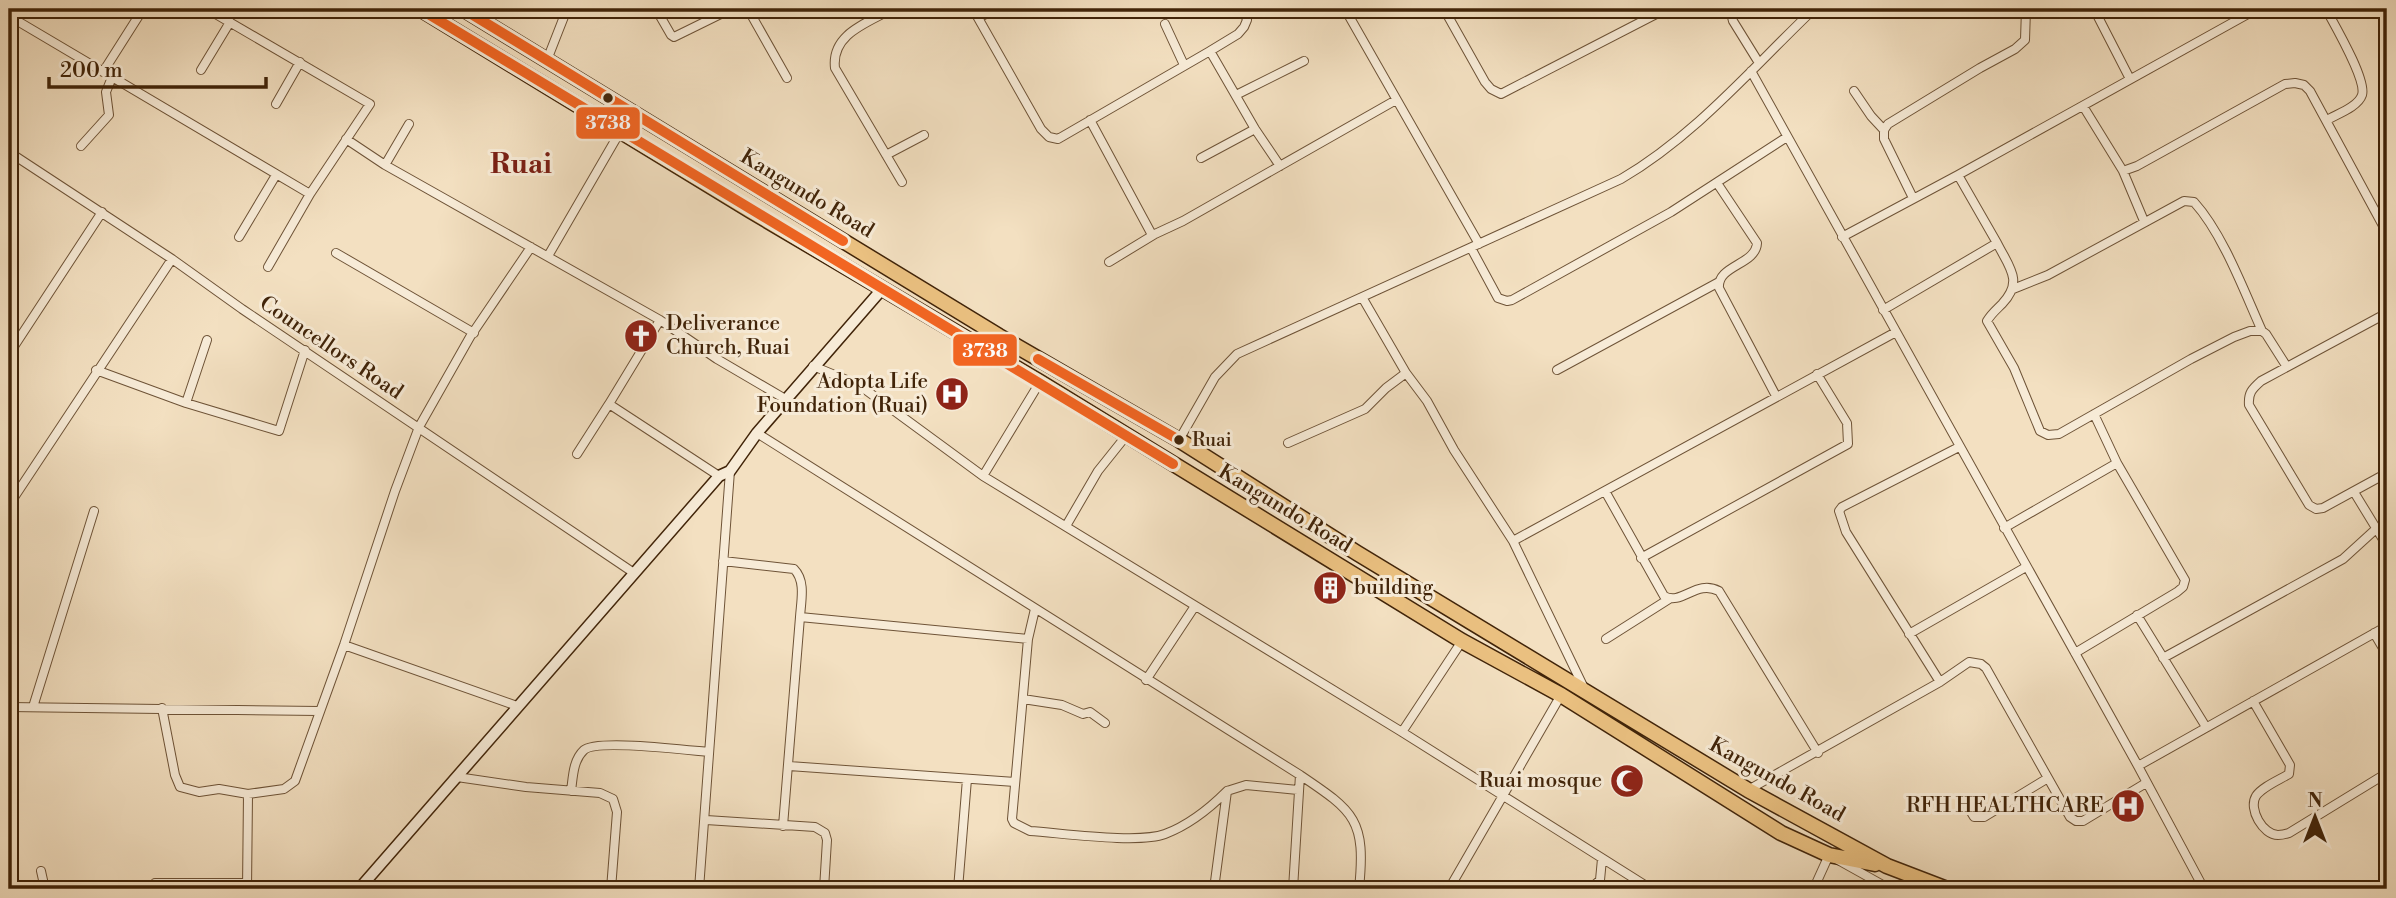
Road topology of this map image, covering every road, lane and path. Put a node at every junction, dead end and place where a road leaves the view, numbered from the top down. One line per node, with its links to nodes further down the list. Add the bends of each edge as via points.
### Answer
1 (143, 9): 34 (street)
2 (207, 9): 24 (street)
3 (420, 9): 80 (highway, Kangundo Road)
4 (463, 9): 27 (highway, Kangundo Road)
5 (567, 9): 27 (street)
6 (656, 9): 7 (street, via 676,37)
7 (731, 9)
8 (748, 9): 36 (street)
9 (892, 9): 54 (street, via 841,39 833,57)
10 (973, 9): 23 (street)
11 (995, 9): 23 (street)
12 (1243, 9): 26 (street, via 1244,27)
13 (1345, 9): 40 (street)
14 (1444, 9): 15 (street, via 1485,82 1501,94)
15 (1666, 9)
16 (1730, 9): 30 (street)
17 (1814, 9): 30 (street)
18 (2026, 9): 47 (street, via 2025,40 2015,49 1896,117)
19 (2094, 9): 37 (street)
20 (2257, 9): 37 (street)
21 (2326, 9): 44 (street, via 2356,69 2363,94 2357,103)
22 (9, 16): 34 (street)
23 (978, 18): 43 (street, via 1049,137 1058,139)
24 (230, 22): 29 (street); 32 (street)
25 (1165, 24): 31 (street)
26 (1210, 51): 31 (street); 39 (street)
27 (547, 60): 104 (highway, Kangundo Road)
28 (1304, 61): 39 (street)
29 (300, 62): 41 (street); 51 (street, via 370,104)
30 (1759, 63): 33 (street)
31 (1184, 65): 43 (street)
32 (201, 70)
33 (1751, 71): 50 (street); 72 (street, via 1649,162)
34 (103, 72): 35 (street)
35 (112, 77): 52 (street, via 106,92 109,115); 59 (street)
36 (788, 78)
37 (2130, 79): 42 (street)
38 (1854, 91): 47 (street)
39 (1236, 95): 46 (street)
40 (1396, 100): 57 (street); 72 (street)
41 (276, 104)
42 (2082, 106): 58 (street); 60 (street)
43 (1090, 120): 68 (street, via 1150,233)
44 (2327, 120): 58 (street, via 2304,85 2285,84); 67 (street)
45 (409, 124): 56 (street)
46 (1255, 129): 55 (street); 57 (street)
47 (1884, 130): 64 (street, via 1884,139)
48 (924, 135): 54 (street)
49 (617, 137): 75 (street)
50 (1787, 137): 62 (street); 70 (street)
51 (346, 139): 56 (street); 63 (street)
52 (81, 146)
53 (9, 152): 65 (street, Councellors Road)
54 (886, 155): 61 (street)
55 (1200, 158)
56 (385, 164): 73 (street)
57 (1280, 166): 68 (street)
58 (2123, 171): 66 (street)
59 (276, 174): 63 (street); 69 (street)
60 (1958, 175): 64 (street); 71 (street)
61 (902, 182)
62 (1717, 183): 72 (street, via 1507,302 1498,298); 79 (street, via 1757,243 1757,249)
63 (310, 194): 78 (street)
64 (1913, 198): 70 (street)
65 (102, 212): 76 (street, Councellors Road); 91 (street)
66 (2144, 221): 81 (street, via 2048,275); 86 (street, via 2183,201 2194,202 2235,270)
67 (2387, 233)
68 (1155, 234): 77 (street)
69 (239, 237)
70 (1842, 237): 83 (street)
71 (1997, 243): 81 (street, via 2014,275); 83 (street)
72 (1475, 246): 82 (street)
73 (531, 247): 75 (street); 88 (street)
74 (336, 253): 88 (street)
75 (548, 256): 85 (street)
76 (172, 259): 90 (street, Councellors Road); 94 (street)
77 (1109, 262)
78 (268, 267)
79 (1719, 282): 95 (street); 99 (street)
80 (883, 288): 92 (street); 98 (highway, Kangundo Road)
81 (2013, 289): 103 (street, via 1987,321 2014,368 2040,431 2059,434)
82 (1362, 297): 96 (street); 108 (street, via 1237,354 1215,377)
83 (1883, 310): 87 (street)
84 (2387, 313): 93 (street)
85 (660, 320): 100 (street); 102 (street)
86 (2262, 331): 93 (street); 103 (street, via 2250,331 2191,359)
87 (1896, 332): 97 (street); 110 (street)
88 (474, 333): 105 (street)
89 (207, 340): 101 (street)
90 (305, 350): 101 (street, via 279,431); 105 (street, Councellors Road)
91 (9, 354)
92 (813, 366): 100 (street); 115 (street, via 859,385)
93 (2287, 368): 117 (street, via 2252,389 2249,405 2309,505 2323,508)
94 (96, 370): 101 (street); 118 (street)
95 (1557, 370)
96 (1406, 373): 109 (street, via 1365,410); 123 (street)
97 (1817, 374): 99 (street); 125 (street, via 1847,423 1848,444)
98 (1040, 382): 107 (highway, Kangundo Road); 115 (street)
99 (1776, 396): 116 (street)
100 (787, 400): 106 (street)
101 (186, 403)
102 (609, 404): 111 (street); 114 (street)
103 (2094, 414): 112 (street)
104 (1142, 419): 107 (highway); 108 (highway, Kangundo Road)
105 (419, 427): 128 (street, Councellors Road); 140 (street)
106 (757, 433): 114 (street); 131 (street)
107 (1128, 437): 120 (street, via 1098,471); 139 (highway, Kangundo Road)
108 (1179, 440): 146 (highway, Kangundo Road)
109 (1288, 443)
110 (1959, 447): 121 (street); 136 (street, via 1839,511 1846,532)
111 (577, 454)
112 (2117, 463): 121 (street); 132 (street, via 2185,580 2183,587)
113 (2387, 473): 117 (street)
114 (724, 474): 126 (street); 128 (street)
115 (984, 476): 120 (street)
116 (1605, 491): 123 (street); 125 (street)
117 (2354, 492): 122 (street)
118 (9, 505)
119 (94, 511): 152 (street)
120 (1066, 526): 130 (street)
121 (2004, 528): 127 (street)
122 (2377, 528): 124 (street); 143 (street, via 2343,559)
123 (1513, 541): 146 (street)
124 (2387, 546)
125 (1641, 558): 129 (street)
126 (723, 561): 133 (street, via 794,569 802,581); 158 (street)
127 (2026, 567): 136 (street); 141 (street)
128 (634, 573): 150 (street)
129 (1669, 599): 138 (street); 159 (street, via 1703,587 1719,591)
130 (1195, 606): 144 (street); 157 (street)
131 (1035, 609): 137 (street); 144 (street)
132 (2137, 615): 141 (street); 143 (street)
133 (800, 617): 137 (street); 160 (street)
134 (2387, 625): 135 (street)
135 (2374, 633): 142 (street); 149 (street)
136 (1909, 634): 145 (street)
137 (1028, 639): 148 (street)
138 (1606, 639)
139 (1462, 641): 147 (highway, Kangundo Road); 157 (street)
140 (344, 645): 150 (street); 154 (street)
141 (2075, 653): 161 (street)
142 (2387, 655)
143 (2164, 658): 156 (street)
144 (1146, 680): 163 (street)
145 (1940, 682): 159 (street); 165 (street, via 1969,662 1981,664)
146 (1587, 694): 170 (highway, Kangundo Road)
147 (1561, 695): 174 (street); 179 (highway, Kangundo Road)
148 (1023, 699): 155 (street, via 1090,712); 167 (street)
149 (2253, 701): 156 (street); 162 (street, via 2290,765 2289,774 2255,799 2260,824 2269,832 2289,833)
150 (517, 706): 164 (street)
151 (9, 707): 152 (street)
152 (33, 707): 153 (street)
153 (162, 708): 154 (street); 173 (street, via 180,787)
154 (318, 711): 173 (street, via 295,781 284,789)
155 (1105, 723)
156 (2206, 727): 161 (street)
157 (1402, 733): 174 (street)
158 (708, 752): 171 (street, via 617,745 585,748 577,760); 177 (street)
159 (1818, 752): 170 (street)
160 (789, 766): 166 (street); 178 (street)
161 (2138, 766): 168 (street)
162 (2387, 773)
163 (1300, 775): 169 (street); 196 (street, via 1354,819)
164 (457, 777): 171 (street); 189 (street)
165 (2048, 778): 168 (street, via 2076,821); 175 (street, via 1984,817 1974,817)
166 (967, 779): 167 (street); 193 (street)
167 (1015, 782): 172 (street, via 1012,819 1019,827 1139,839 1163,835 1187,823)
168 (2146, 782): 202 (street)
169 (1298, 790): 172 (street, via 1246,785); 195 (street)
170 (1748, 790): 176 (highway, Kangundo Road)
171 (571, 791): 190 (street, via 606,794 615,803)
172 (1227, 791): 194 (street)
173 (248, 794): 186 (street)
174 (1502, 795): 181 (street); 197 (street)
175 (1968, 807)
176 (1789, 813): 179 (highway, via 1789,824); 182 (highway, Kangundo Road)
177 (706, 820): 178 (street); 191 (street)
178 (783, 826): 192 (street, via 815,827 825,833)
179 (1781, 833): 180 (highway, Kangundo Road)
180 (1829, 855): 182 (highway, Kangundo Road); 187 (street); 200 (street)
181 (1602, 859): 185 (street); 198 (street, via 1600,880)
182 (1887, 866): 201 (highway, Kangundo Road)
183 (41, 871): 188 (street)
184 (155, 883): 186 (street)
185 (1639, 885): 199 (street)
186 (247, 886)
187 (1814, 888)
188 (45, 889)
189 (359, 889)
190 (611, 889)
191 (699, 889)
192 (824, 889)
193 (958, 889)
194 (1214, 889)
195 (1293, 889)
196 (1359, 889)
197 (1449, 889)
198 (1590, 889)
199 (1651, 889)
200 (1889, 889)
201 (1947, 889)
202 (2204, 889)

